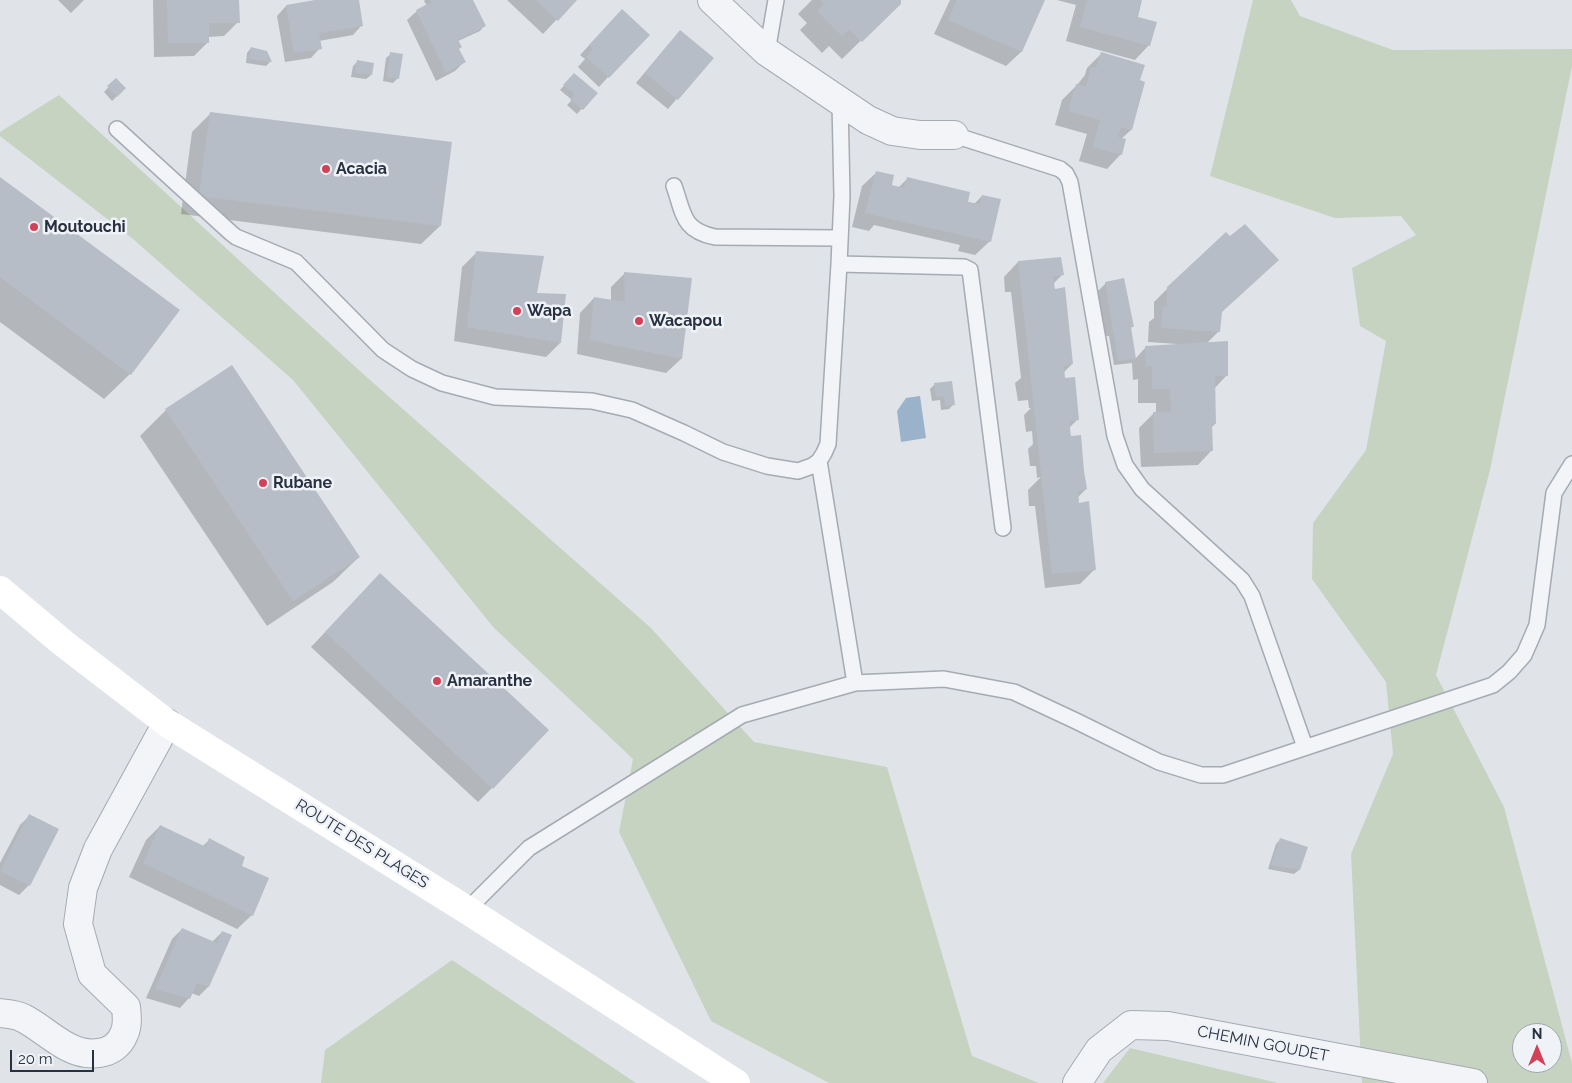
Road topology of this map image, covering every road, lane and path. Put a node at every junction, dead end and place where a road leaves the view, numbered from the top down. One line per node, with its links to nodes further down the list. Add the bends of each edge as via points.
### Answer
1 (712, 0): 3 (street)
2 (776, 0): 3 (lane)
3 (767, 52): 4 (street)
4 (840, 102): 6 (street, via 892,131); 8 (lane)
5 (117, 129): 10 (lane, via 236,238 296,262 383,350 412,369 442,383 495,397 592,401 632,410 723,452 767,466 798,470)
6 (954, 135): 16 (lane, via 1066,174 1115,436 1125,465 1142,489 1242,580 1252,596)
7 (674, 186): 8 (lane, via 686,223 702,234 715,237)
8 (840, 238): 9 (lane)
9 (839, 264): 10 (lane, via 828,444); 12 (lane, via 964,267 970,270)
10 (819, 461): 14 (lane)
11 (1572, 464): 16 (lane, via 1554,493 1537,625 1524,655 1509,672 1493,685)
12 (1003, 528)
13 (0, 590): 15 (street, ROUTE DES PLAGES)
14 (855, 684): 16 (lane, via 944,679 1014,692 1159,762 1201,775 1223,775); 17 (lane, via 742,715 529,848)
15 (167, 723): 17 (street, ROUTE DES PLAGES); 18 (street, via 98,849 83,888 78,924 92,974 126,1007 124,1034 115,1048 98,1054 83,1052 68,1048 21,1017)
16 (1305, 747)
17 (467, 910): 19 (street, ROUTE DES PLAGES)
18 (0, 1013)
19 (736, 1083)
20 (1077, 1083): 21 (street, CHEMIN GOUDET, via 1099,1050 1131,1025 1168,1026)
21 (1473, 1083)

